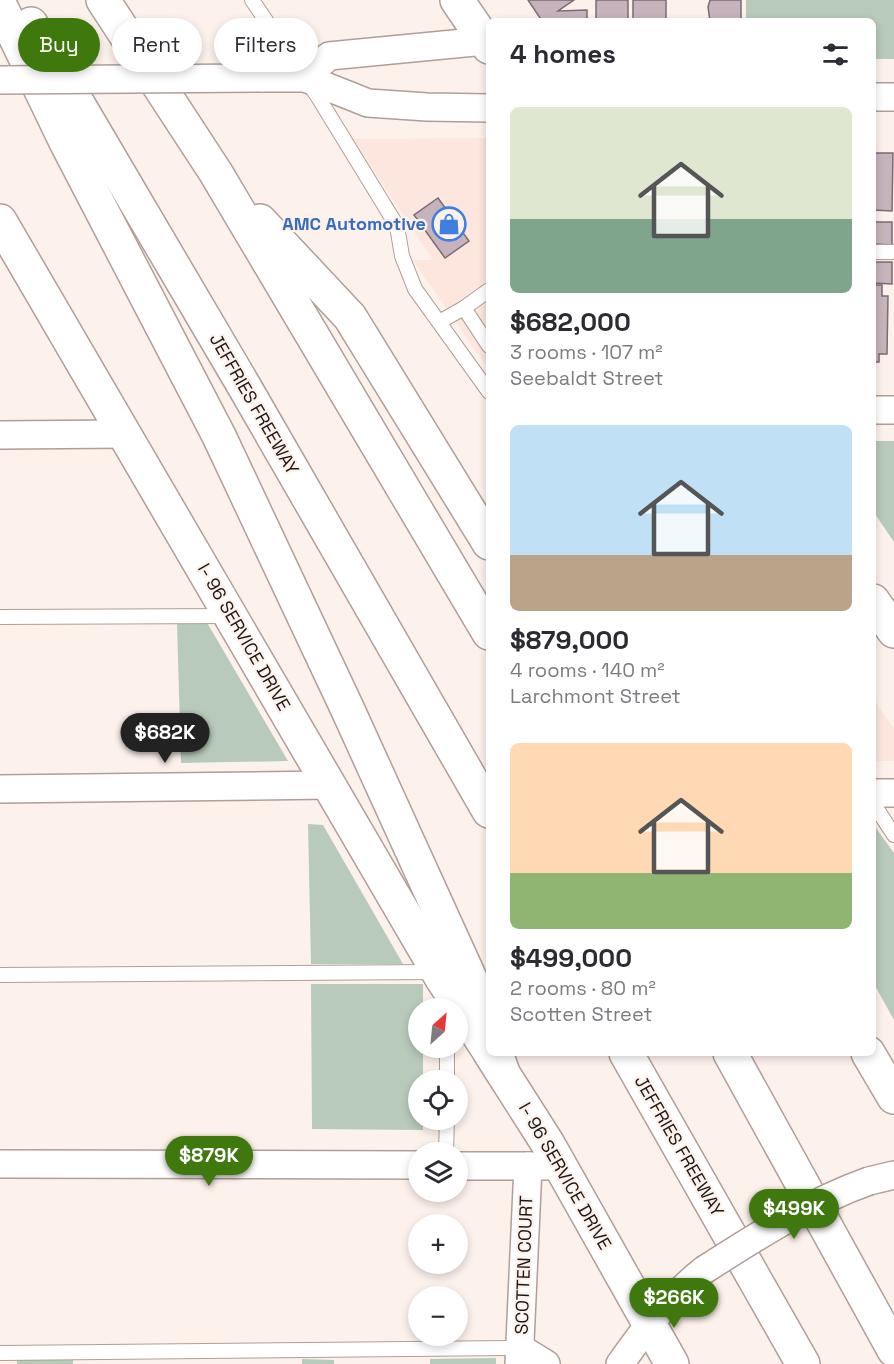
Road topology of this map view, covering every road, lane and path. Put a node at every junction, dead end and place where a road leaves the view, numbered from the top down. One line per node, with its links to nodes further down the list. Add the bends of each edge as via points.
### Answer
1 (15, 0): 36 (main road, JEFFRIES FREEWAY)
2 (103, 0): 13 (main road)
3 (252, 0): 8 (lane)
4 (458, 0): 6 (main road)
5 (0, 5): 41 (main road, via 67,144 219,436 469,976)
6 (486, 42)
7 (486, 44): 8 (street, via 328,56)
8 (305, 78): 9 (street, bridge); 12 (street, via 368,103); 19 (lane, via 397,226 402,256 415,289)
9 (0, 80)
10 (876, 97): 11 (street)
11 (894, 97)
12 (486, 108)
13 (216, 173): 26 (main road, via 350,317); 30 (main road)
14 (0, 221): 24 (main road, I- 96 SERVICE DRIVE, via 16,258)
15 (876, 252): 16 (lane)
16 (894, 252)
17 (486, 292): 18 (lane)
18 (464, 308): 19 (lane); 20 (lane)
19 (439, 322): 21 (lane)
20 (483, 324)
21 (486, 388)
22 (876, 410): 23 (street)
23 (894, 410)
24 (125, 434): 25 (street); 28 (main road, I- 96 SERVICE DRIVE)
25 (0, 435)
26 (486, 538)
27 (876, 605): 31 (main road)
28 (232, 616): 29 (lane); 32 (main road, I- 96 SERVICE DRIVE)
29 (0, 617)
30 (486, 628)
31 (894, 631)
32 (331, 784): 33 (street); 40 (main road, I- 96 SERVICE DRIVE)
33 (0, 789)
34 (876, 793): 35 (street)
35 (894, 793)
36 (486, 806)
37 (876, 808): 38 (lane)
38 (894, 835)
39 (0, 975): 40 (lane)
40 (444, 989): 42 (main road, I- 96 SERVICE DRIVE)
41 (486, 1024)
42 (486, 1046)
43 (628, 1056): 61 (main road, JEFFRIES FREEWAY)
44 (732, 1056): 55 (main road)
45 (870, 1056): 47 (main road)
46 (495, 1058): 52 (main road, I- 96 SERVICE DRIVE)
47 (894, 1097)
48 (0, 1164): 49 (street)
49 (408, 1165)
50 (468, 1166): 51 (street)
51 (528, 1166): 52 (street); 57 (street, SCOTTEN COURT)
52 (561, 1166): 54 (main road, I- 96 SERVICE DRIVE)
53 (882, 1178): 54 (street, bridge, via 845,1189 770,1227 704,1270)
54 (649, 1323): 59 (street); 60 (main road, I- 96 SERVICE DRIVE)
55 (894, 1350)
56 (0, 1353): 57 (lane)
57 (520, 1356): 58 (street)
58 (546, 1364)
59 (620, 1364)
60 (672, 1364)
61 (803, 1364)

